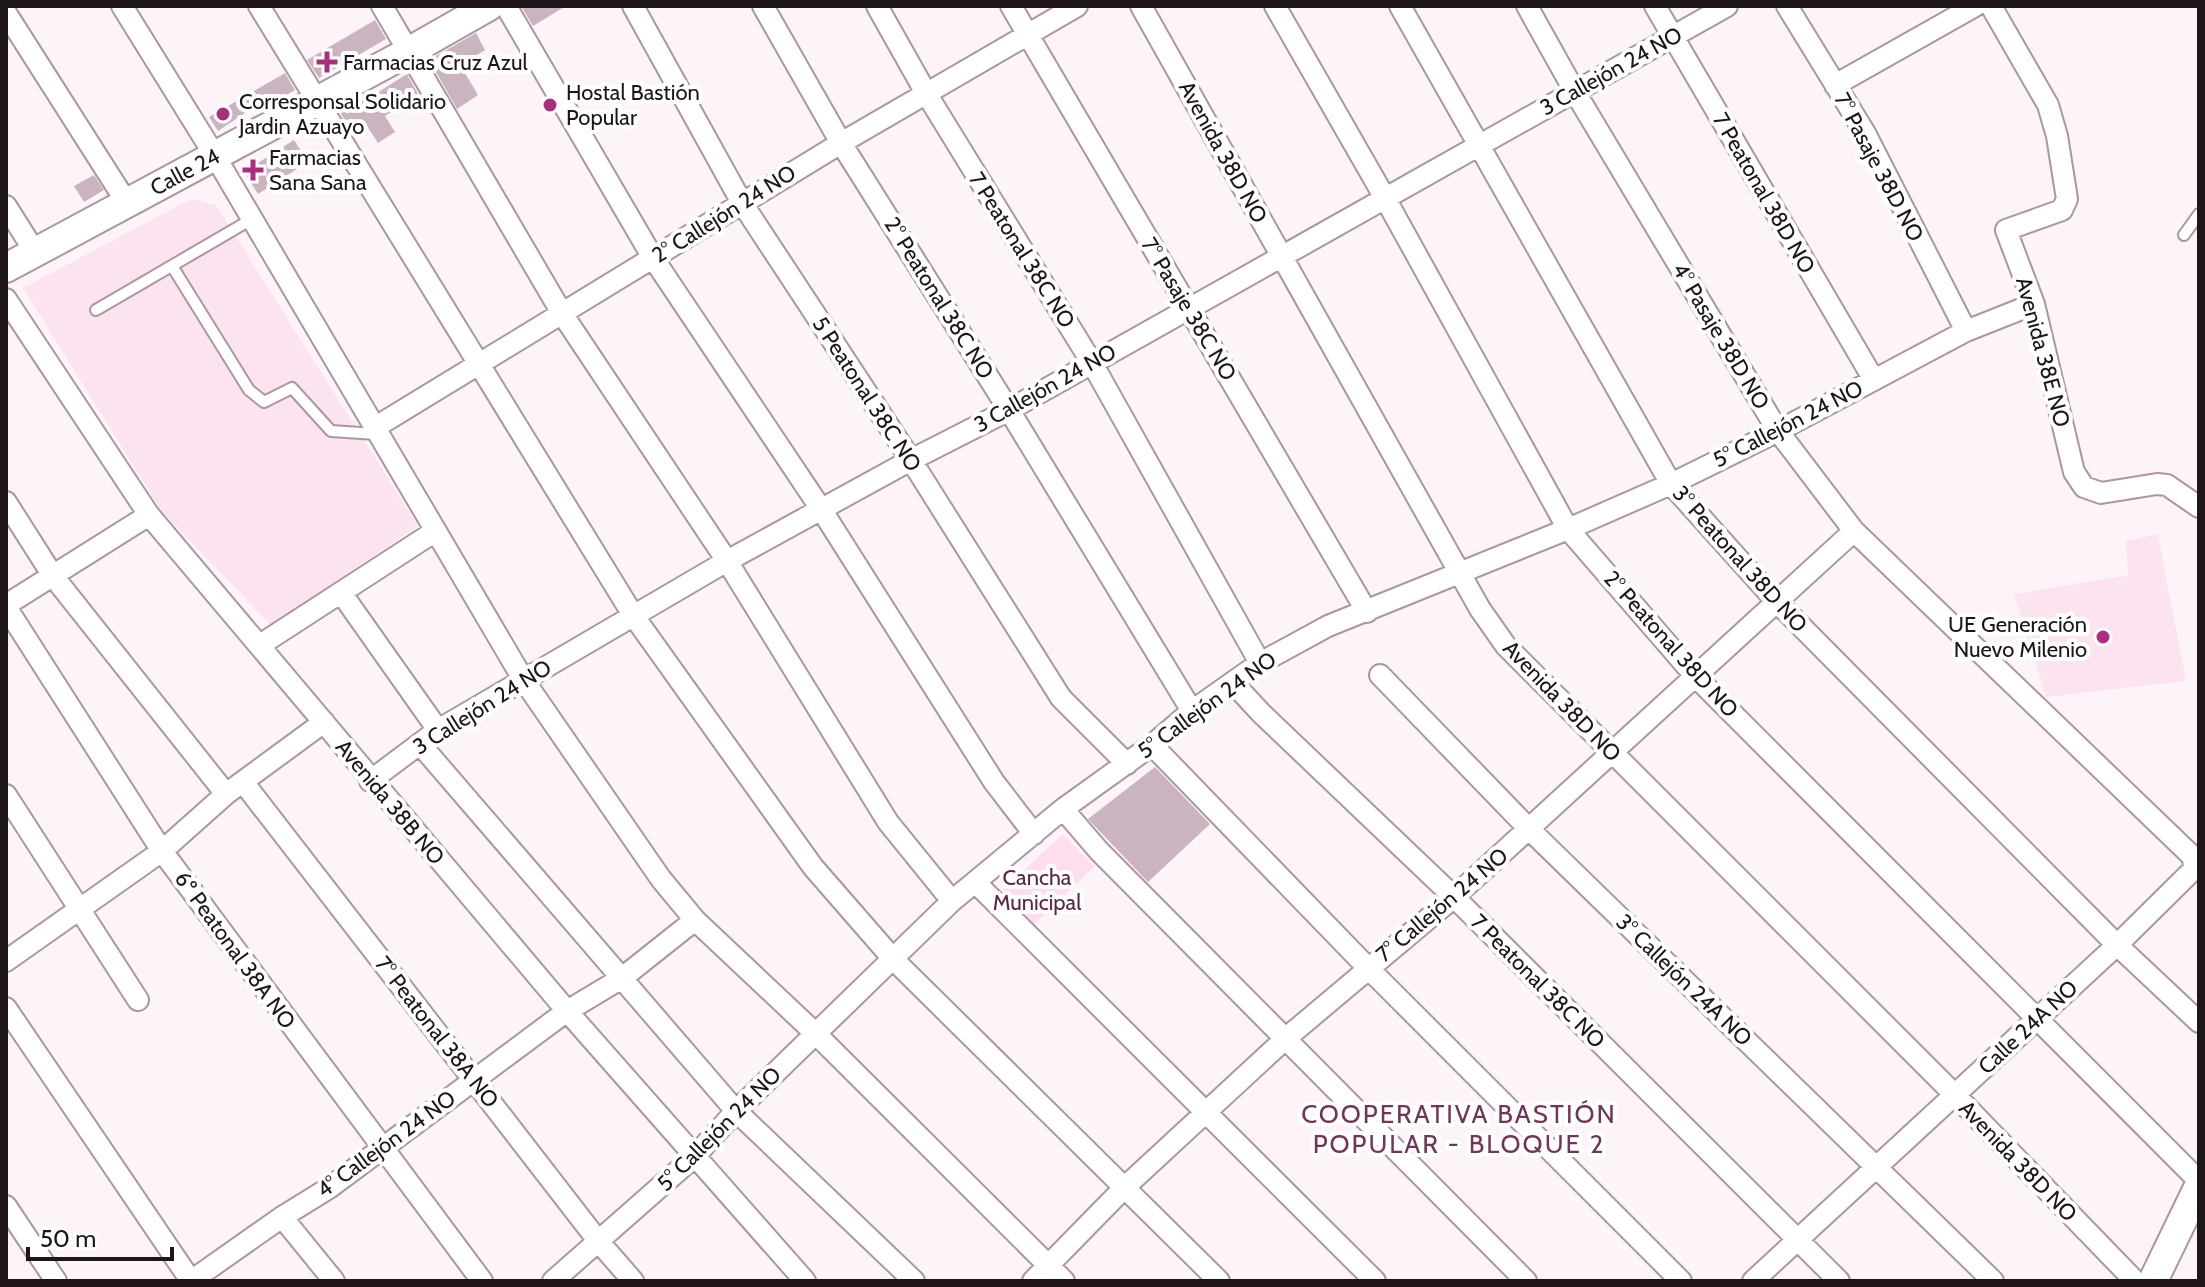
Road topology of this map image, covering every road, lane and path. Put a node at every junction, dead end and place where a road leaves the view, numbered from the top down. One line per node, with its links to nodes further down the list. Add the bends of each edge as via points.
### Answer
1 (122, 6): 30 (street)
2 (259, 6): 27 (street)
3 (382, 6): 23 (street)
4 (489, 6): 23 (street, Calle 24)
5 (506, 6): 40 (street)
6 (633, 6): 33 (street, 5 Peatonal 38C NO)
7 (763, 6): 28 (street, 2° Peatonal 38C NO)
8 (877, 6): 26 (street, 7 Peatonal 38C NO)
9 (1011, 6): 21 (street, 7° Pasaje 38C NO)
10 (1077, 6): 21 (street, 2° Callejón 24 NO)
11 (1141, 6): 39 (street, Avenida 38D NO)
12 (1275, 6): 31 (street, 2° Peatonal 38D NO)
13 (1400, 6): 29 (street, 3° Peatonal 38D NO)
14 (1527, 6): 25 (street, 4° Pasaje 38D NO)
15 (1655, 6): 22 (street, 7 Peatonal 38D NO)
16 (1727, 6): 22 (street, 3 Callejón 24 NO)
17 (1787, 6): 24 (street, 7° Pasaje 38D NO)
18 (1975, 6): 24 (street)
19 (1991, 6): 44 (street, Avenida 38E NO, via 2048,105 2067,199 2062,210 2006,230)
20 (6, 13): 32 (street)
21 (1026, 34): 26 (street, 2° Callejón 24 NO); 45 (street, 7° Pasaje 38C NO)
22 (1673, 37): 25 (street, 3 Callejón 24 NO); 51 (street, 7 Peatonal 38D NO)
23 (410, 51): 27 (street, Calle 24); 47 (street)
24 (1835, 85): 48 (street, 7° Pasaje 38D NO)
25 (1575, 92): 29 (street, 3 Callejón 24 NO); 54 (street, 4° Pasaje 38D NO)
26 (926, 93): 28 (street, 2° Callejón 24 NO); 49 (street, 7 Peatonal 38C NO)
27 (317, 101): 30 (street, Calle 24); 50 (street)
28 (841, 143): 33 (street, 2° Callejón 24 NO); 52 (street, 2° Peatonal 38C NO)
29 (1480, 145): 31 (street, 3 Callejón 24 NO); 56 (street, 3° Peatonal 38D NO)
30 (215, 156): 32 (street, Calle 24); 36 (street)
31 (1385, 198): 39 (street, 3 Callejón 24 NO); 61 (street, 2° Peatonal 38D NO)
32 (127, 203): 38 (street, Calle 24)
33 (742, 203): 40 (street, 2° Callejón 24 NO); 55 (street, 5 Peatonal 38C NO)
34 (6, 206): 38 (street)
35 (2199, 214): 37 (lane)
36 (252, 219): 41 (lane); 53 (street)
37 (2184, 235)
38 (35, 252): 42 (street, Calle 24)
39 (1282, 256): 45 (street, 3 Callejón 24 NO); 65 (street, Avenida 38D NO)
40 (653, 258): 47 (street, 2° Callejón 24 NO); 59 (street)
41 (172, 266): 46 (lane); 53 (lane, via 257,398 264,402 292,388 331,431)
42 (6, 268)
43 (6, 299): 60 (street, Avenida 38B NO)
44 (2034, 304): 48 (street, 5° Callejón 24 NO); 58 (street, Avenida 38E NO, via 2074,472 2084,487 2101,493 2167,485)
45 (1190, 308): 49 (street, 3 Callejón 24 NO); 70 (street, 7° Pasaje 38C NO)
46 (96, 310)
47 (563, 315): 50 (street, 2° Callejón 24 NO); 64 (street)
48 (1966, 331): 51 (street, 5° Callejón 24 NO)
49 (1092, 363): 52 (street, 3 Callejón 24 NO); 73 (street, 7 Peatonal 38C NO)
50 (479, 367): 53 (street, 2° Callejón 24 NO); 71 (street)
51 (1874, 380): 54 (street, 5° Callejón 24 NO)
52 (1009, 410): 55 (street, 3 Callejón 24 NO); 78 (street, 2° Peatonal 38C NO)
53 (376, 431): 63 (street)
54 (1778, 431): 56 (street, 5° Callejón 24 NO); 62 (street, 4° Pasaje 38D NO)
55 (911, 460): 59 (street, 3 Callejón 24 NO); 84 (street, 5 Peatonal 38C NO, via 1061,698)
56 (1671, 484): 61 (street, 5° Callejón 24 NO); 68 (street, 3° Peatonal 38D NO)
57 (6, 502): 66 (street, 7° Peatonal 38A NO)
58 (2199, 507)
59 (821, 509): 64 (street, 3 Callejón 24 NO); 90 (street, via 994,782)
60 (149, 515): 66 (street); 72 (street, Avenida 38B NO)
61 (1568, 529): 65 (street, 5° Callejón 24 NO); 75 (street, 2° Peatonal 38D NO)
62 (1854, 531): 68 (street, 7° Callejón 24 NO); 92 (street, 4° Pasaje 38D NO, via 2193,857)
63 (434, 532): 67 (street); 76 (street)
64 (727, 561): 71 (street, 3 Callejón 24 NO); 95 (street, via 888,822)
65 (1460, 572): 70 (street, 5° Callejón 24 NO); 83 (street, Avenida 38D NO, via 1506,646)
66 (53, 576): 69 (street); 86 (street, 7° Peatonal 38A NO)
67 (342, 594): 72 (street); 80 (street)
68 (1777, 602): 75 (street, 7° Callejón 24 NO); 98 (street, 3° Peatonal 38D NO)
69 (6, 606): 91 (street, 6º Peatonal 38A NO)
70 (1367, 612): 73 (street, 5° Callejón 24 NO, via 1328,626)
71 (633, 615): 76 (street, 3 Callejón 24 NO); 99 (street, via 813,867)
72 (260, 645): 79 (street, Avenida 38B NO)
73 (1260, 663): 77 (street, 5° Callejón 24 NO)
74 (1380, 675): 89 (street, 3° Callejón 24A NO)
75 (1696, 677): 83 (street, 7° Callejón 24 NO); 106 (street, 2° Peatonal 38D NO)
76 (523, 679): 80 (street, 3 Callejón 24 NO); 97 (street)
77 (1234, 684): 78 (street, 5° Callejón 24 NO); 94 (street, 7 Peatonal 38C NO)
78 (1192, 711): 82 (street, 5° Callejón 24 NO)
79 (324, 722): 85 (street, Avenida 38B NO); 86 (street)
80 (438, 730): 81 (street, 3 Callejón 24 NO)
81 (420, 744): 85 (street, 3 Callejón 24 NO); 102 (street)
82 (1152, 745): 84 (street, 5° Callejón 24 NO); 101 (street)
83 (1612, 751): 89 (street, 7° Callejón 24 NO); 111 (street, Avenida 38D NO)
84 (1127, 764): 88 (street, 5° Callejón 24 NO)
85 (370, 781): 105 (street, Avenida 38B NO)
86 (234, 788): 91 (street); 110 (street, 7° Peatonal 38A NO)
87 (6, 795): 96 (street)
88 (1063, 809): 90 (street, 5° Callejón 24 NO); 109 (street)
89 (1530, 830): 94 (street, 7° Callejón 24 NO); 116 (street, 3° Callejón 24A NO)
90 (1034, 834): 93 (street, 5° Callejón 24 NO)
91 (162, 851): 96 (street); 114 (street, 6º Peatonal 38A NO)
92 (2194, 869): 98 (street, Calle 24A NO)
93 (975, 882): 95 (street, 5° Callejón 24 NO); 113 (street)
94 (1454, 897): 101 (street, 7° Callejón 24 NO); 121 (street, 7 Peatonal 38C NO)
95 (952, 901): 99 (street, 5° Callejón 24 NO)
96 (80, 908): 100 (street); 103 (street)
97 (695, 920): 102 (street, 4° Callejón 24 NO); 108 (street)
98 (2117, 945): 106 (street, Calle 24A NO); 107 (street, 3° Peatonal 38D NO)
99 (894, 960): 108 (street, 5° Callejón 24 NO); 117 (street)
100 (6, 961)
101 (1368, 968): 109 (street, 7° Callejón 24 NO); 137 (street)
102 (622, 978): 105 (street, 4° Callejón 24 NO); 112 (street)
103 (138, 1000)
104 (6, 1008): 125 (street)
105 (567, 1011): 110 (street, 4° Callejón 24 NO); 115 (street, Avenida 38B NO)
106 (2037, 1018): 111 (street, Calle 24A NO); 118 (street, 2° Peatonal 38D NO)
107 (2199, 1022)
108 (816, 1034): 112 (street, 5° Callejón 24 NO); 123 (street)
109 (1285, 1039): 113 (street, 7° Callejón 24 NO); 136 (street)
110 (473, 1079): 114 (street, 4° Callejón 24 NO); 122 (street, 7° Peatonal 38A NO)
111 (1955, 1095): 116 (street, Calle 24A NO); 141 (street, Avenida 38D NO)
112 (736, 1111): 115 (street, 5° Callejón 24 NO); 131 (street)
113 (1205, 1113): 117 (street, 7° Callejón 24 NO); 135 (street)
114 (381, 1148): 120 (street, 4° Callejón 24 NO); 127 (street, 6º Peatonal 38A NO)
115 (695, 1156): 122 (street, 5° Callejón 24 NO); 130 (street, Avenida 38B NO)
116 (1877, 1167): 121 (street, Calle 24A NO); 140 (street, 3° Callejón 24A NO)
117 (1125, 1187): 123 (street, 7° Callejón 24 NO); 134 (street)
118 (2198, 1190): 142 (street)
119 (6, 1206): 124 (street)
120 (282, 1217): 125 (street, 4° Callejón 24 NO); 126 (street)
121 (1798, 1239): 138 (street, Calle 24A NO); 139 (street, 7 Peatonal 38C NO)
122 (599, 1242): 128 (street, 5° Callejón 24 NO); 129 (street, 7° Peatonal 38A NO)
123 (1049, 1266): 132 (street, 7° Callejón 24 NO); 133 (street)
124 (56, 1281)
125 (191, 1281)
126 (334, 1281)
127 (482, 1281)
128 (553, 1281)
129 (633, 1281)
130 (805, 1281)
131 (914, 1281)
132 (1033, 1281)
133 (1064, 1281)
134 (1219, 1281)
135 (1375, 1281)
136 (1526, 1281)
137 (1681, 1281)
138 (1753, 1281)
139 (1839, 1281)
140 (1993, 1281)
141 (2135, 1281)
142 (2153, 1281)

